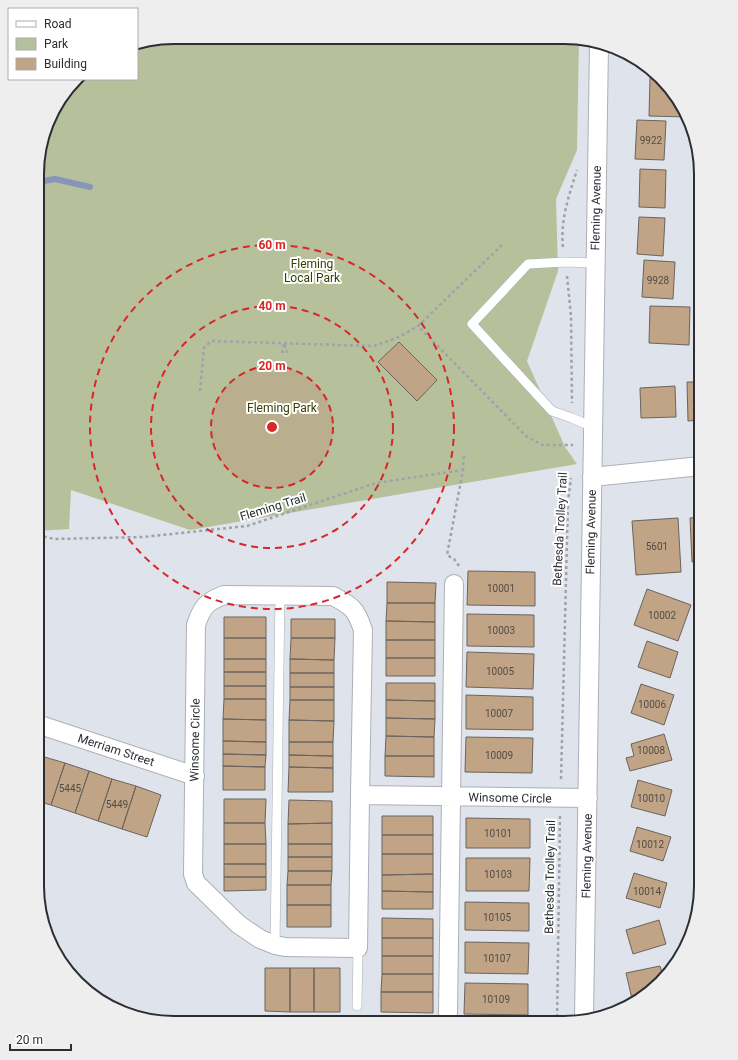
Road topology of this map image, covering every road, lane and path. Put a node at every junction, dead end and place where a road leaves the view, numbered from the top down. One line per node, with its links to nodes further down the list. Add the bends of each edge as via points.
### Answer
1 (598, 48): 4 (street, Fleming Avenue)
2 (579, 165): 3 (path, via 567,200 562,238)
3 (565, 262): 4 (lane); 10 (path, via 571,316); 10 (lane, via 528,264 472,324 552,411)
4 (595, 262): 11 (street, Fleming Avenue)
5 (418, 326): 6 (path, via 399,337 374,346)
6 (284, 343): 7 (path); 8 (path); 9 (path, via 211,341 204,348)
7 (282, 353)
8 (287, 353)
9 (200, 391)
10 (572, 418): 11 (lane); 12 (path)
11 (593, 427): 17 (street, Fleming Avenue)
12 (573, 450)
13 (464, 453): 15 (path)
14 (694, 467): 17 (street)
15 (463, 470): 18 (path, Fleming Trail, via 376,484 247,526 143,537 54,539); 19 (path, via 447,555 460,567 462,579)
16 (572, 476): 25 (path, Bethesda Trolley Trail, via 568,501)
17 (592, 477): 26 (street, Fleming Avenue)
18 (44, 536)
19 (454, 584): 24 (street)
20 (280, 596): 22 (street, Winsome Circle, via 224,595 212,600 200,611 196,625); 23 (street, Winsome Circle, via 333,596 348,603 358,615 363,630); 27 (lane)
21 (44, 726): 22 (street, Merriam Street)
22 (195, 776): 27 (street, Winsome Circle, via 194,879 238,924 260,939)
23 (360, 795): 24 (street, Winsome Circle); 28 (street, Winsome Circle)
24 (451, 797): 25 (street, Winsome Circle); 30 (street)
25 (560, 798): 26 (street, Winsome Circle); 32 (path, Bethesda Trolley Trail)
26 (588, 798): 31 (street, Fleming Avenue)
27 (275, 945): 28 (street, Winsome Circle)
28 (358, 948): 29 (lane)
29 (357, 1006)
30 (448, 1013)
31 (584, 1014)
32 (557, 1016)

